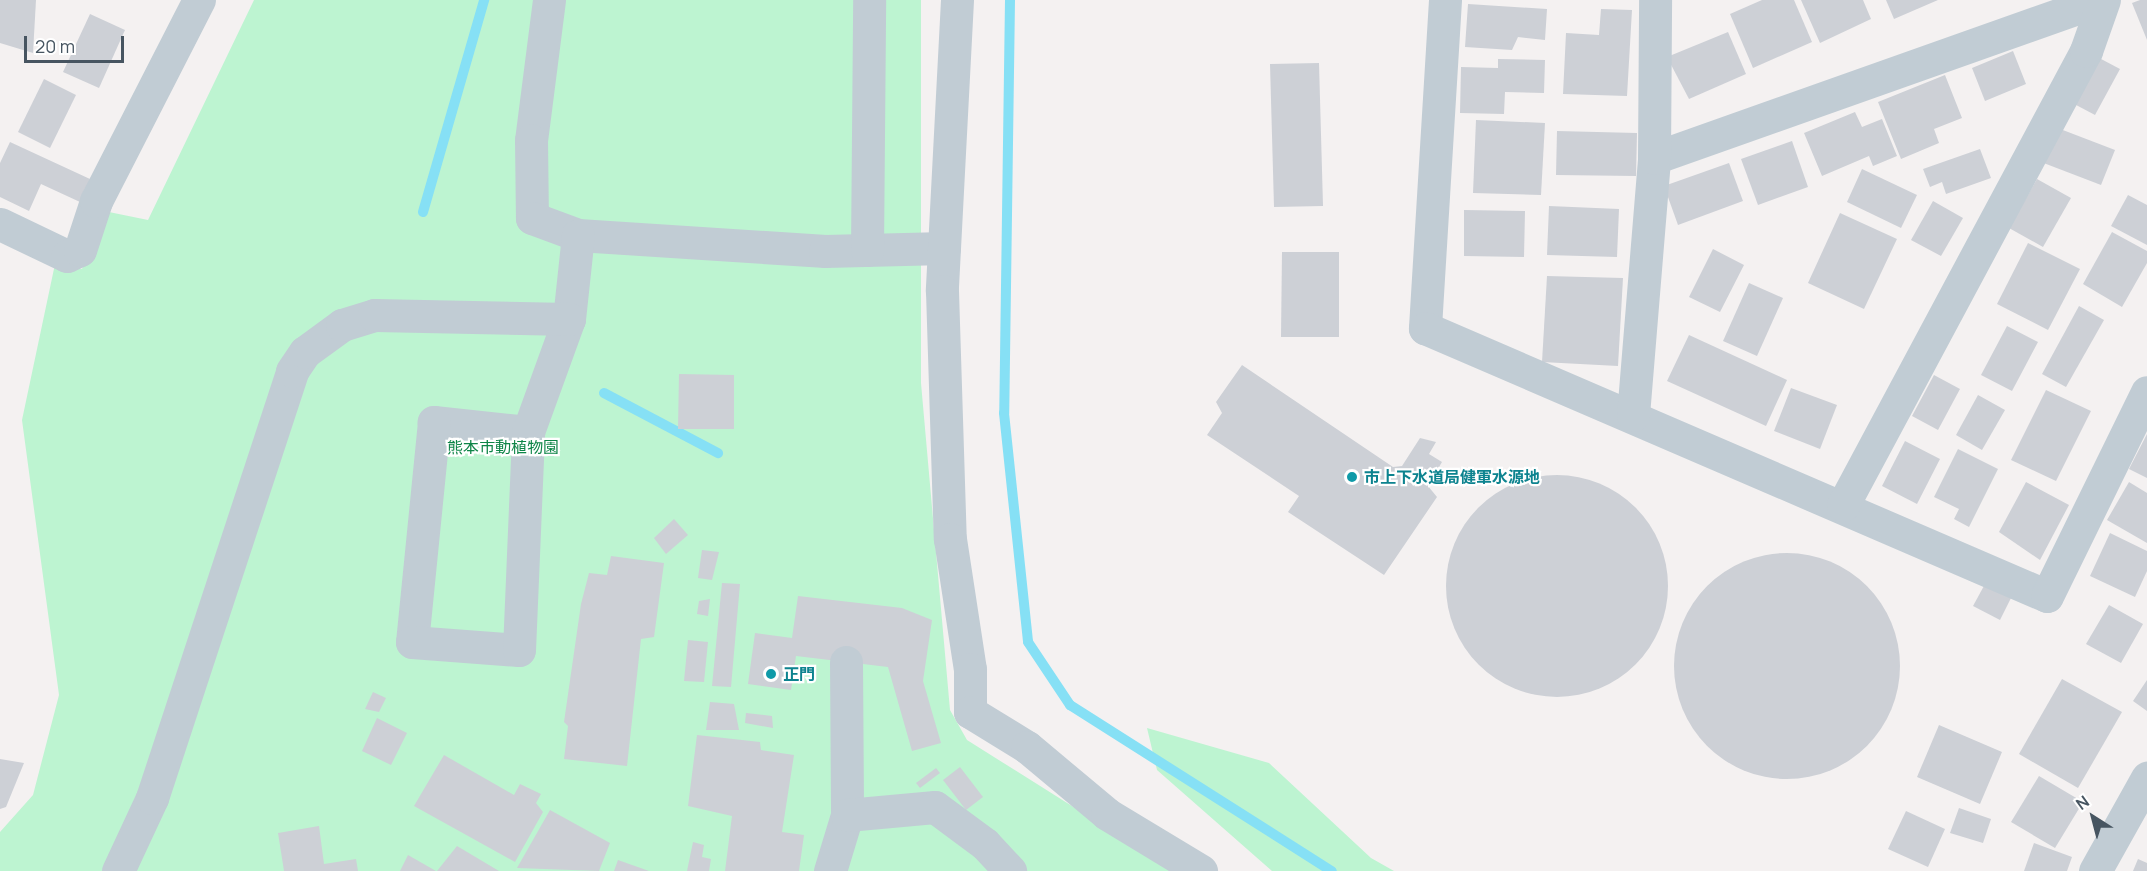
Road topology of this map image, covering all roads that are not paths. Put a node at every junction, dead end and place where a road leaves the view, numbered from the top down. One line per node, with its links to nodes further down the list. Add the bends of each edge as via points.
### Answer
1 (199, 0): 9 (street, via 96,201 80,250 67,256)
2 (549, 0): 10 (street, via 531,140 532,219)
3 (869, 0): 12 (street)
4 (957, 0): 11 (street)
5 (1445, 0): 15 (street, via 1425,328)
6 (1655, 0): 8 (street)
7 (2103, 0): 8 (street); 17 (street, via 2086,51)
8 (1654, 158): 15 (street)
9 (0, 224)
10 (578, 235): 12 (street); 13 (street)
11 (944, 248): 12 (street); 24 (street, via 950,539 966,638 970,712 1028,747 1107,814)
12 (867, 250)
13 (569, 319): 16 (street); 21 (street, via 374,315 342,325 305,352 292,371 152,798)
14 (2147, 392): 17 (street, via 2047,596)
15 (1633, 415): 17 (street)
16 (528, 432): 16 (street, via 434,422 412,642 519,650)
17 (1843, 505)
18 (846, 662): 20 (street)
19 (2147, 778): 25 (street)
20 (847, 815): 22 (street); 23 (street, via 935,807 985,844)
21 (118, 871)
22 (830, 871)
23 (1010, 871)
24 (1201, 871)
25 (2095, 871)

